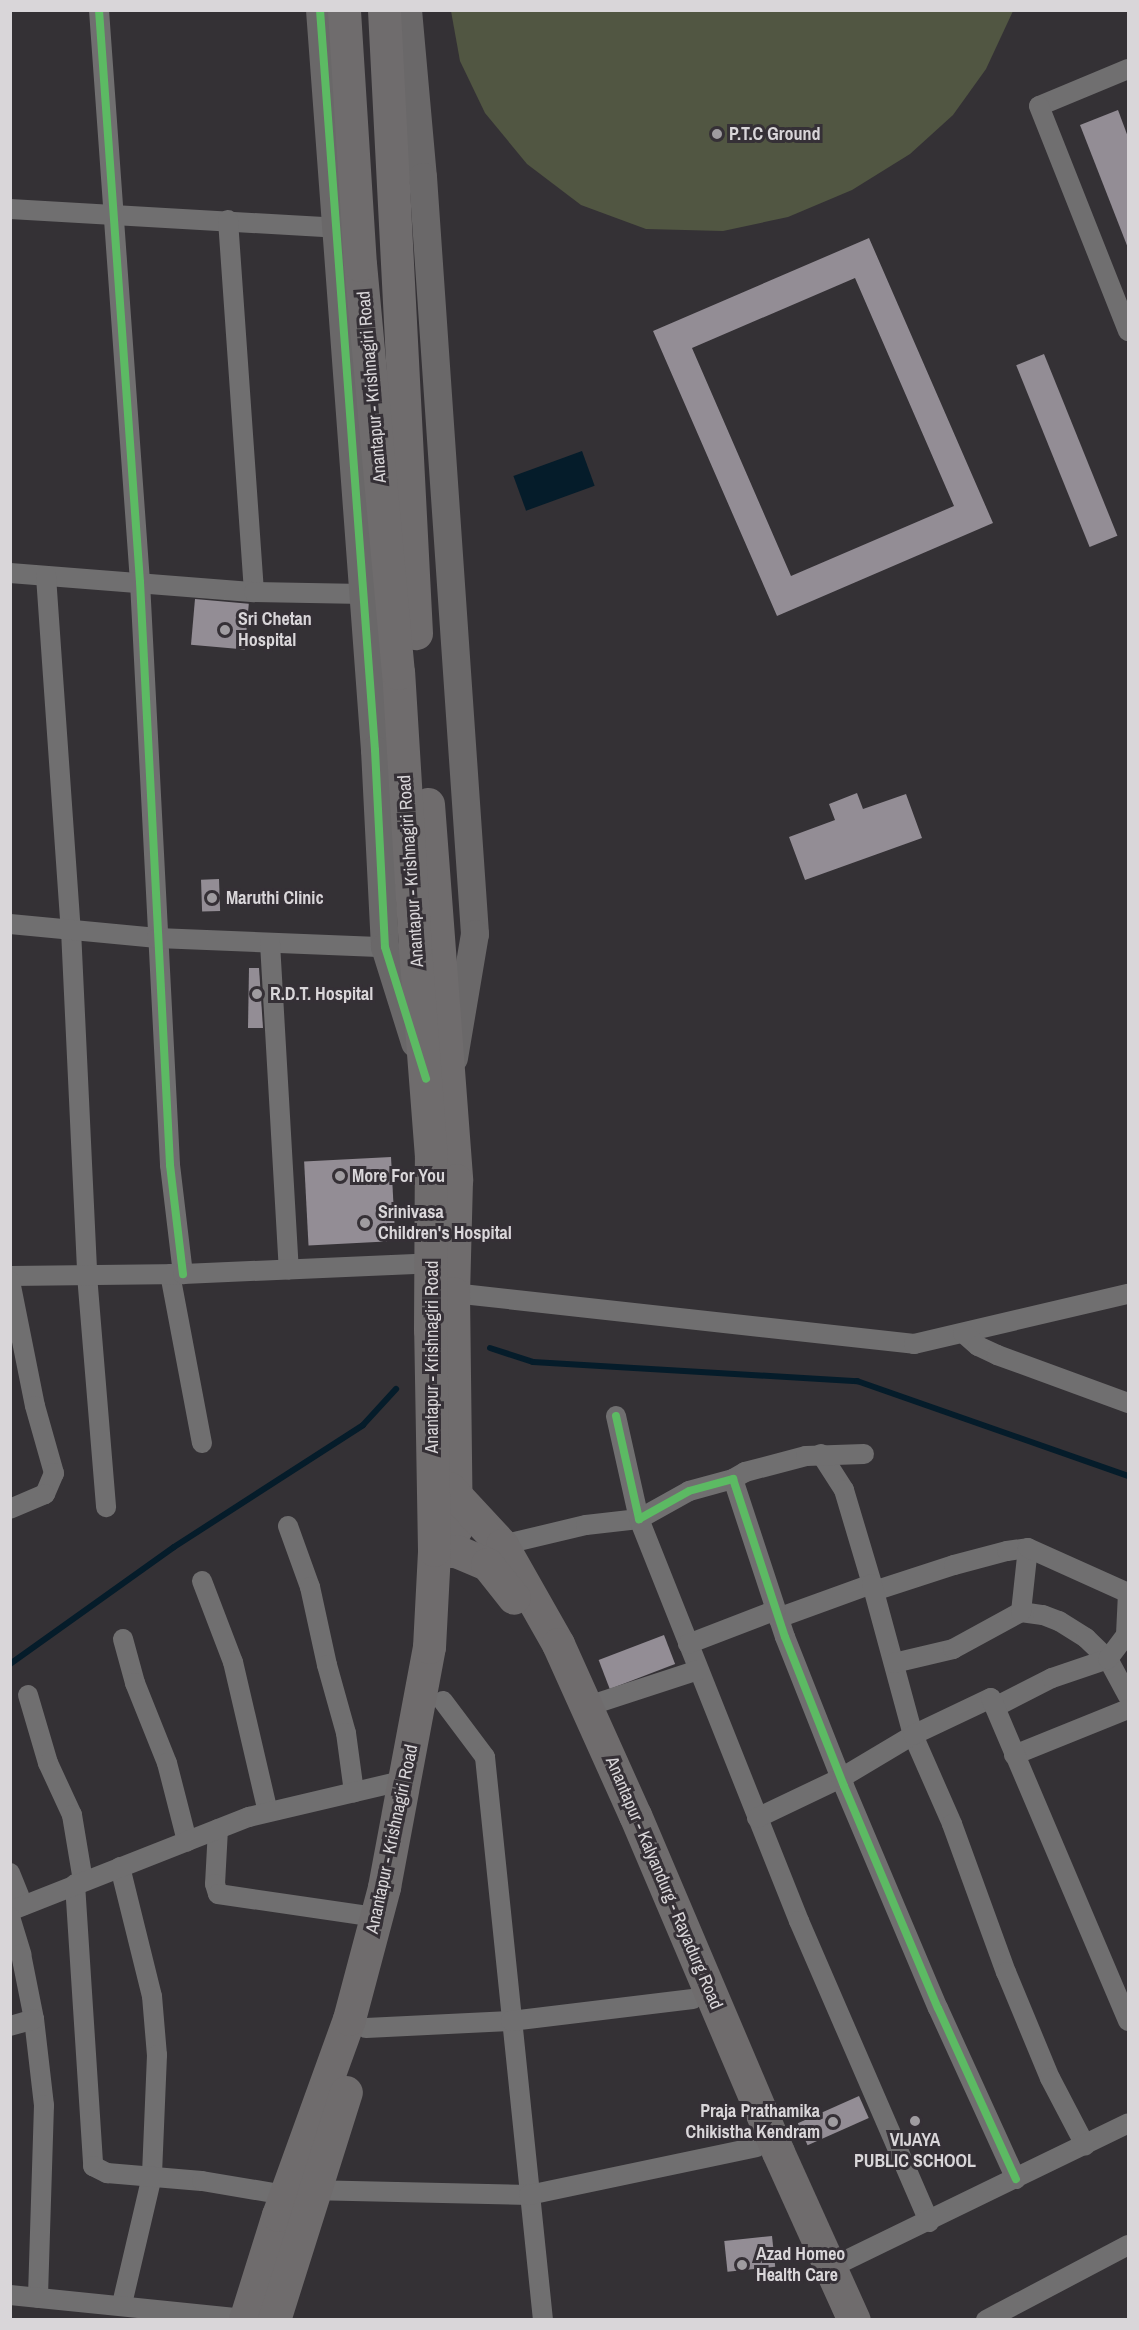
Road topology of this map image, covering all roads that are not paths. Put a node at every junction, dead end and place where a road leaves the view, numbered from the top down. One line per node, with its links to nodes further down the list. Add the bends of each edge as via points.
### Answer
1 (99, 10): 8 (street)
2 (320, 10): 10 (street)
3 (344, 10): 17 (highway, Anantapur - Krishnagiri Road, via 360,265)
4 (384, 10): 17 (highway)
5 (408, 10): 23 (street, via 475,934)
6 (1128, 69): 11 (street, via 1039,106)
7 (10, 210): 8 (street)
8 (114, 214): 9 (street); 14 (street)
9 (228, 220): 10 (street); 15 (street)
10 (336, 228): 16 (street)
11 (1128, 331)
12 (10, 573): 13 (street)
13 (46, 576): 14 (street); 19 (street)
14 (140, 582): 15 (street); 20 (street)
15 (254, 592): 16 (street)
16 (364, 594): 22 (street)
17 (408, 673): 23 (highway, Anantapur - Krishnagiri Road, via 415,948)
18 (10, 924): 19 (street)
19 (71, 930): 20 (street); 27 (street)
20 (157, 938): 21 (street); 26 (street)
21 (270, 943): 22 (street); 25 (street)
22 (385, 947): 23 (street)
23 (438, 1080): 24 (highway, Anantapur - Krishnagiri Road, via 431,1157); 30 (highway, Anantapur - Krishnagiri Road, via 456,1180)
24 (432, 1263): 25 (street); 38 (highway, Anantapur - Krishnagiri Road)
25 (289, 1269): 26 (street)
26 (176, 1274): 27 (street); 35 (street)
27 (87, 1275): 28 (street); 41 (street)
28 (10, 1276)
29 (10, 1281): 42 (street, via 35,1406 54,1473 45,1494)
30 (453, 1293): 32 (street, via 914,1344); 40 (highway, Anantapur - Krishnagiri Road)
31 (1128, 1294): 32 (street)
32 (963, 1333): 33 (street, via 997,1355)
33 (1128, 1403)
34 (616, 1416): 43 (street)
35 (202, 1443)
36 (820, 1454): 37 (street); 39 (street, via 782,1461); 49 (street, via 844,1490)
37 (864, 1454)
38 (433, 1472): 40 (highway, Anantapur - Kalyandurg - Rayadurg Road); 47 (highway, Anantapur - Krishnagiri Road)
39 (733, 1479): 43 (street, via 689,1491); 52 (street)
40 (456, 1496): 45 (highway, Anantapur - Kalyandurg - Rayadurg Road); 47 (highway, Anantapur - Krishnagiri Road)
41 (106, 1507)
42 (10, 1509)
43 (639, 1519): 45 (street, via 586,1525); 54 (street)
44 (288, 1526): 68 (street, via 310,1587 346,1733)
45 (502, 1545): 61 (highway, Anantapur - Kalyandurg - Rayadurg Road, via 533,1595)
46 (1028, 1548): 49 (street); 50 (street); 51 (street)
47 (445, 1551): 60 (highway, Anantapur - Krishnagiri Road, via 452,1639); 67 (highway, Anantapur - Krishnagiri Road); 78 (highway, Anantapur - Kalyandurg - Rayadurg Road, via 487,1564 509,1589 571,1712)
48 (202, 1581): 69 (street, via 233,1662)
49 (873, 1588): 52 (street); 56 (street)
50 (1128, 1593): 55 (street, via 1126,1635)
51 (1021, 1612): 55 (street, via 1059,1621 1086,1638); 56 (street, via 954,1649)
52 (777, 1614): 54 (street); 66 (street)
53 (123, 1639): 72 (street, via 135,1683 167,1763)
54 (688, 1644): 57 (street)
55 (1108, 1659): 59 (street); 62 (street, via 1052,1678)
56 (894, 1663): 64 (street)
57 (698, 1670): 61 (street); 70 (street)
58 (28, 1695): 75 (street, via 48,1763 72,1815)
59 (1128, 1696)
60 (443, 1701): 81 (street, via 485,1757); 83 (highway, Anantapur - Krishnagiri Road, via 395,1929)
61 (588, 1706): 93 (highway, Anantapur - Kalyandurg - Rayadurg Road)
62 (995, 1707): 64 (street, via 991,1698); 65 (street)
63 (1128, 1709): 65 (street)
64 (913, 1735): 66 (street); 85 (street, via 952,1824 1050,2078)
65 (1014, 1755): 80 (street)
66 (841, 1778): 70 (street); 88 (street, via 938,2008)
67 (405, 1780): 68 (street); 77 (highway, Anantapur - Krishnagiri Road)
68 (354, 1792): 69 (street)
69 (268, 1812): 71 (street)
70 (757, 1818): 91 (street)
71 (218, 1829): 72 (street); 77 (street, via 218,1894)
72 (187, 1841): 73 (street)
73 (120, 1867): 75 (street); 87 (street, via 152,1996 156,2031)
74 (10, 1873): 76 (street)
75 (79, 1883): 76 (street); 87 (street, via 92,2163 100,2171)
76 (15, 1911): 79 (street)
77 (376, 1917): 89 (highway, Anantapur - Krishnagiri Road)
78 (693, 1999): 81 (street); 86 (highway, Anantapur - Kalyandurg - Rayadurg Road)
79 (34, 2019): 82 (street); 95 (street, via 46,2124)
80 (1128, 2021)
81 (511, 2022): 83 (street); 90 (street)
82 (10, 2025)
83 (366, 2028): 89 (highway, Anantapur - Krishnagiri Road)
84 (1128, 2123): 85 (street)
85 (1085, 2145): 88 (street)
86 (756, 2147): 90 (street); 100 (highway, Anantapur - Kalyandurg - Rayadurg Road)
87 (152, 2176): 89 (street); 96 (street)
88 (1016, 2179): 91 (street)
89 (296, 2190): 90 (street); 97 (highway, Anantapur - Krishnagiri Road); 98 (highway, Anantapur - Krishnagiri Road)
90 (529, 2195): 99 (street)
91 (929, 2222): 93 (street)
92 (1128, 2245): 102 (street)
93 (831, 2268): 101 (highway, Anantapur - Kalyandurg - Rayadurg Road)
94 (10, 2295): 95 (street)
95 (38, 2298): 96 (street)
96 (122, 2304): 97 (street)
97 (245, 2319)
98 (274, 2319)
99 (543, 2319)
100 (830, 2319)
101 (854, 2319)
102 (986, 2319)

